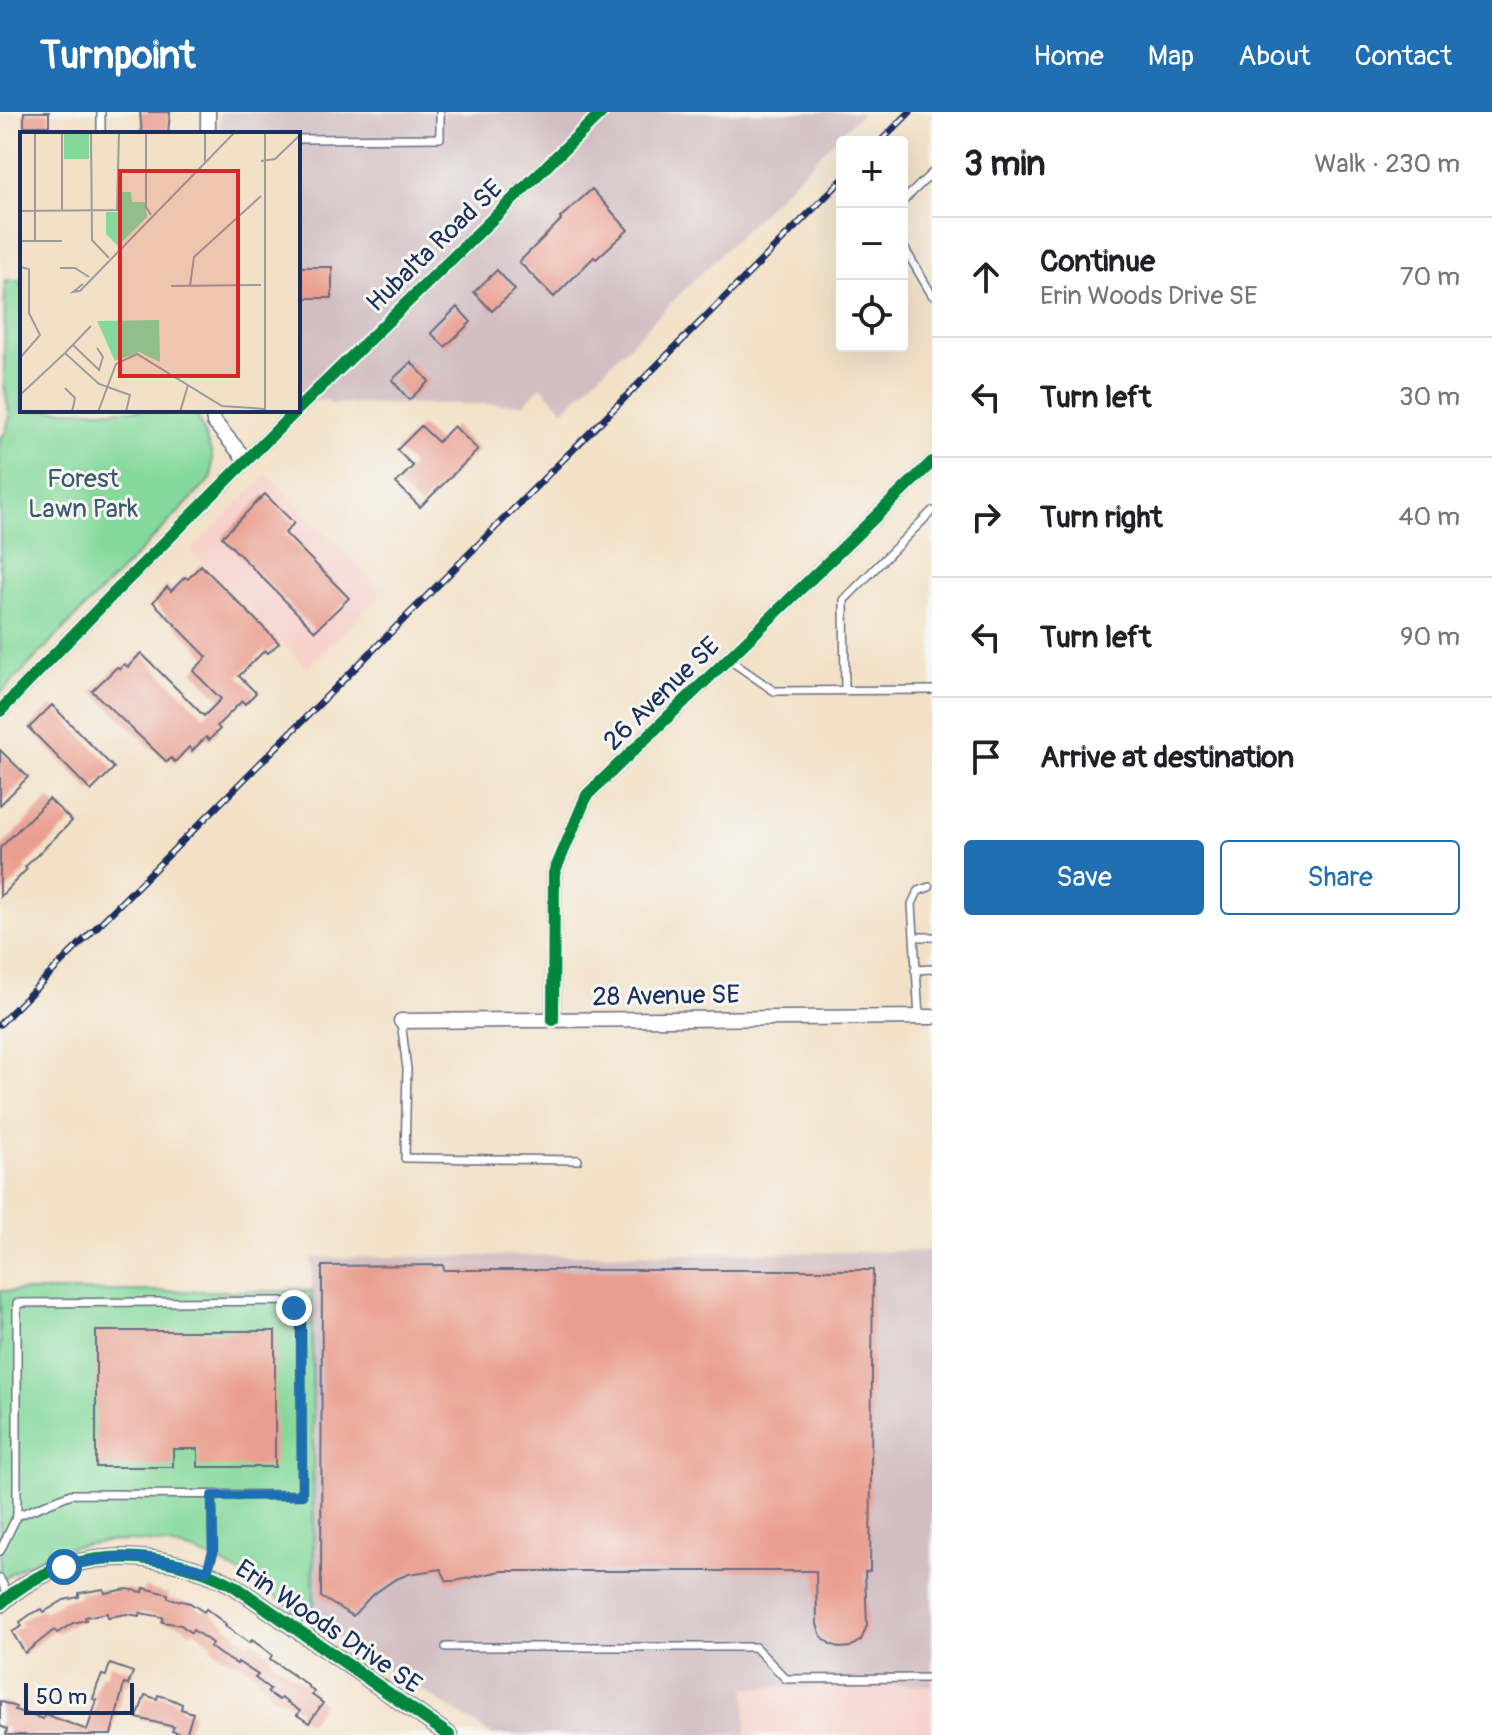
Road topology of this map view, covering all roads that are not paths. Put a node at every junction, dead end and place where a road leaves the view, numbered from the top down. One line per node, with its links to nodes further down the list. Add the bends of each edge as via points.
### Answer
1 (440, 112): 3 (lane, via 440,138)
2 (602, 112): 8 (street, Hubalta Road SE)
3 (300, 139)
4 (932, 173): 5 (lane)
5 (908, 196)
6 (908, 254): 7 (lane)
7 (932, 295)
8 (300, 408)
9 (212, 412): 11 (street, via 214,422)
10 (296, 412): 11 (street, Hubalta Road SE)
11 (246, 460): 17 (street, Hubalta Road SE)
12 (932, 462): 14 (street, 26 Avenue SE)
13 (932, 511): 15 (lane, via 844,600)
14 (728, 659): 15 (lane, via 774,691); 24 (street, 26 Avenue SE, via 587,795 554,873)
15 (845, 690): 16 (lane)
16 (932, 690)
17 (0, 711)
18 (929, 887): 19 (lane, via 918,891 912,904)
19 (914, 937): 20 (lane); 22 (lane)
20 (932, 937)
21 (932, 969): 22 (lane)
22 (915, 970): 23 (lane)
23 (925, 1017): 24 (street, 28 Avenue SE)
24 (553, 1020): 25 (street, 28 Avenue SE)
25 (401, 1021): 26 (lane, via 407,1069 405,1158)
26 (578, 1160)
27 (212, 1496): 28 (lane, via 71,1494); 28 (lane, via 302,1495 301,1321 294,1308 282,1301 17,1303); 30 (lane, via 213,1552)
28 (17, 1516): 29 (lane)
29 (0, 1551)
30 (207, 1571): 32 (street, Erin Woods Drive SE, via 133,1556 96,1558 37,1578); 35 (street, Erin Woods Drive SE)
31 (0, 1579): 32 (lane)
32 (4, 1600)
33 (446, 1647): 34 (lane, via 755,1647 786,1679)
34 (932, 1678)
35 (449, 1735)

